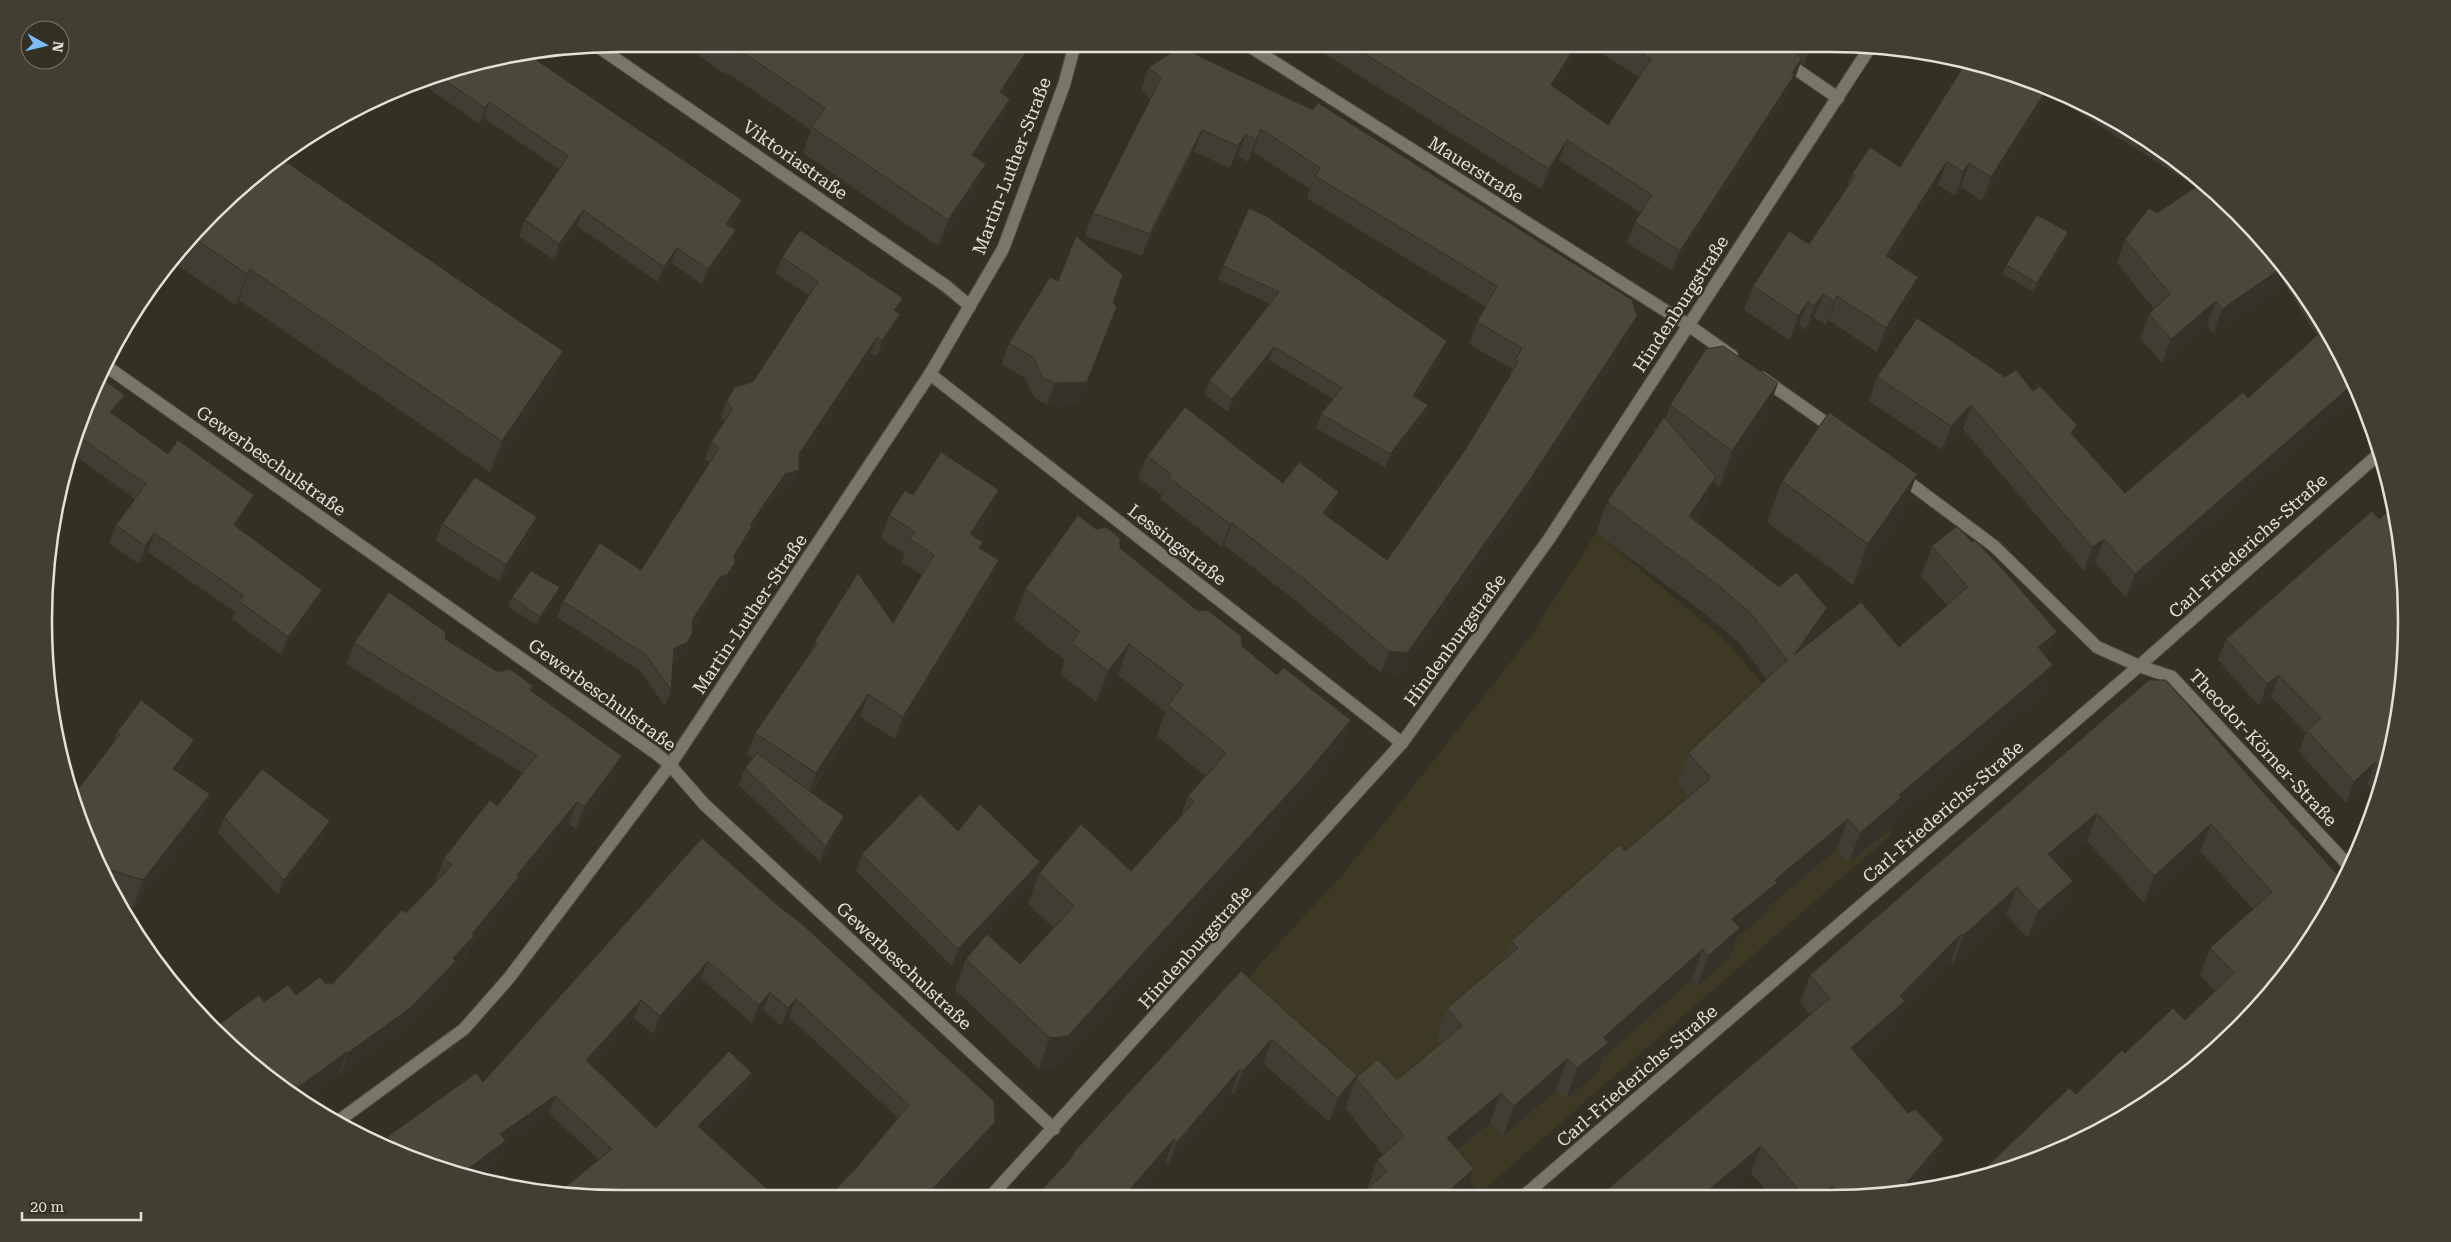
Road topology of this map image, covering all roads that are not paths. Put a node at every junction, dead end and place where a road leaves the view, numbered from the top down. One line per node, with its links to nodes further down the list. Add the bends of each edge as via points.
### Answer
1 (1073, 52): 7 (street, Martin-Luther-Straße, via 1064,85 1003,248)
2 (1259, 52): 8 (street, Mauerstraße)
3 (1771, 52): 6 (street)
4 (607, 53): 7 (street, Viktoriastraße)
5 (1866, 54): 6 (street, Hindenburgstraße)
6 (1838, 98): 8 (street, Hindenburgstraße)
7 (970, 306): 10 (street, Martin-Luther-Straße)
8 (1688, 325): 11 (street); 15 (street, Hindenburgstraße, via 1549,539)
9 (111, 370): 16 (street, Gewerbeschulstraße)
10 (930, 374): 15 (street, Lessingstraße); 16 (street, Martin-Luther-Straße)
11 (1846, 438)
12 (2374, 457): 14 (street, Carl-Friederichs-Straße)
13 (1885, 466): 14 (street, Theodor-Körner-Straße, via 1994,546 2097,647)
14 (2138, 666): 17 (street, Theodor-Körner-Straße, via 2172,677); 21 (street, Carl-Friederichs-Straße)
15 (1402, 743): 19 (street, Hindenburgstraße)
16 (670, 765): 18 (street, Martin-Luther-Straße, via 509,978 464,1028); 19 (street, Gewerbeschulstraße, via 704,804)
17 (2345, 861)
18 (344, 1117)
19 (1054, 1129): 20 (street, Hindenburgstraße)
20 (997, 1190)
21 (1531, 1190)

